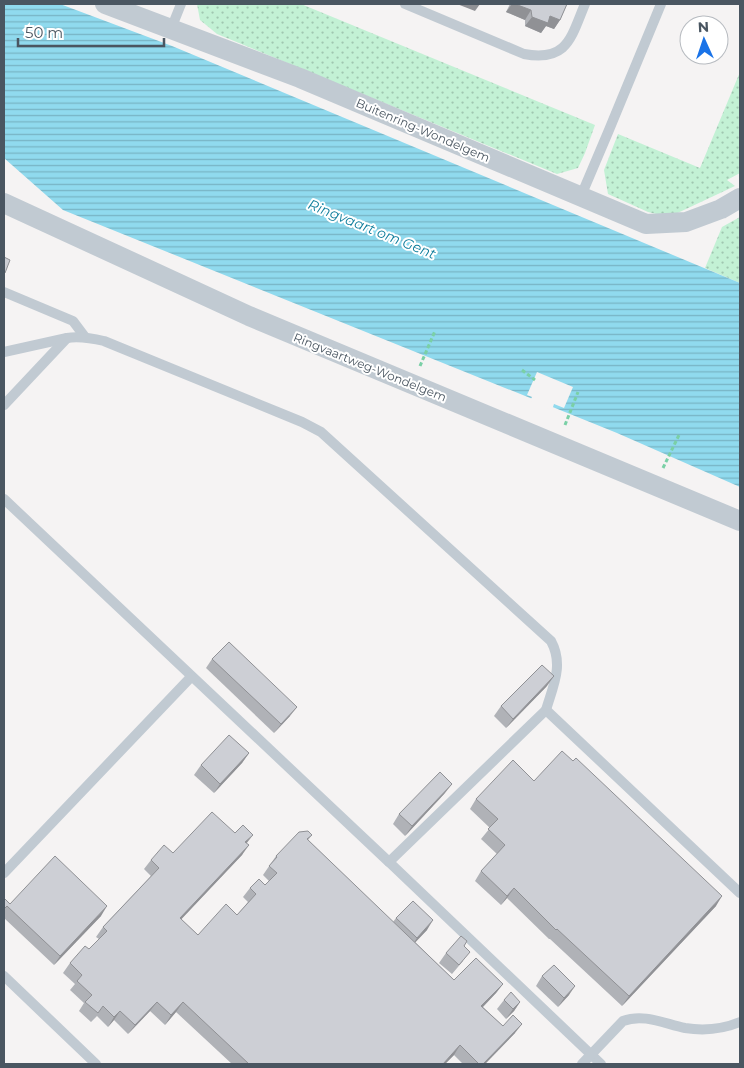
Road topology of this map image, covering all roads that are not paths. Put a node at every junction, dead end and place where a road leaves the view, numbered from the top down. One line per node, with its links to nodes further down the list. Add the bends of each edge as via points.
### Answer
1 (105, 4): 6 (street, Buitenring-Wondelgem)
2 (181, 4): 6 (lane)
3 (405, 4): 4 (lane, via 524,54 538,56 563,48)
4 (585, 4)
5 (661, 4): 7 (lane)
6 (171, 29): 7 (street, Buitenring-Wondelgem, via 300,78)
7 (580, 196): 8 (street, Buitenring-Wondelgem, via 646,224 686,222)
8 (740, 198)
9 (4, 203): 16 (street, Ringvaartweg-Wondelgem, via 249,316)
10 (4, 292): 11 (lane, via 73,321)
11 (85, 337): 12 (lane); 18 (lane, via 104,341 320,432 551,641 558,661 557,675)
12 (67, 338): 13 (lane); 14 (lane)
13 (4, 352)
14 (4, 405)
15 (4, 499): 17 (lane)
16 (740, 521)
17 (191, 677): 19 (lane); 20 (lane)
18 (546, 710): 19 (lane); 21 (lane)
19 (389, 862): 24 (lane)
20 (4, 872)
21 (740, 893)
22 (4, 976): 25 (lane)
23 (740, 1022): 24 (lane, via 703,1029 632,1018 623,1022)
24 (591, 1055): 26 (lane); 27 (lane)
25 (96, 1064)
26 (582, 1064)
27 (601, 1064)

